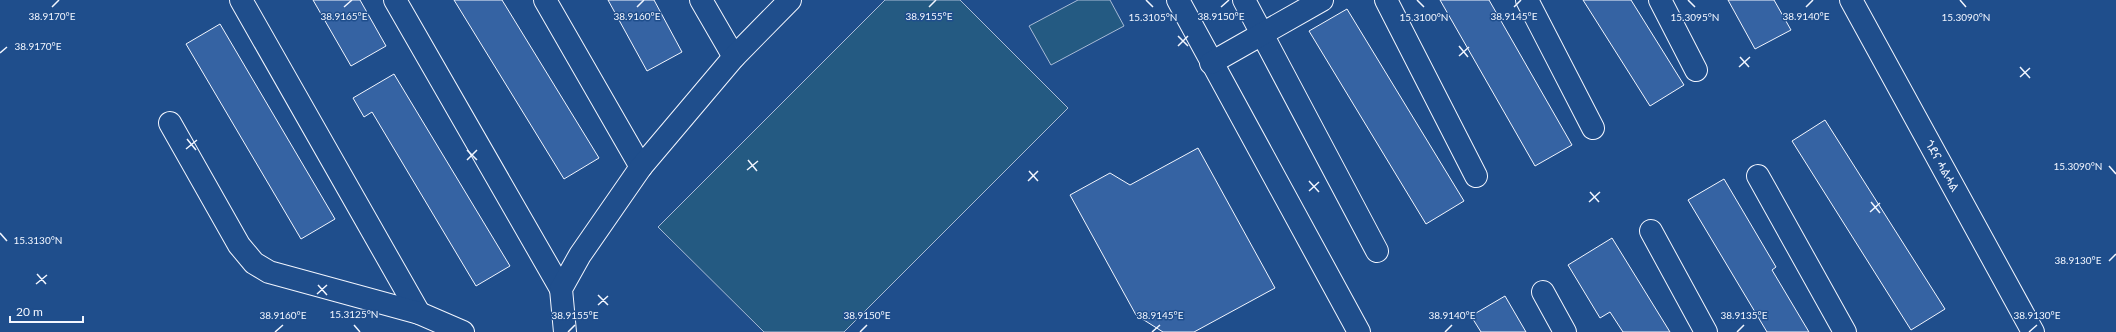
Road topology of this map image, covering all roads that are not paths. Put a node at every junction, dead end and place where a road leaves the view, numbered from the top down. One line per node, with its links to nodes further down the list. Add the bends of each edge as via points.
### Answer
1 (241, 0): 26 (street)
2 (395, 0): 24 (street)
3 (545, 0): 19 (street)
4 (701, 0): 14 (street)
5 (790, 0): 14 (street)
6 (1178, 0): 15 (street)
7 (1244, 0): 13 (street)
8 (1322, 0): 13 (street)
9 (1386, 0): 20 (street)
10 (1527, 0): 18 (street)
11 (1660, 0): 16 (street)
12 (1851, 0): 33 (street, ጎደና ሓልሓል)
13 (1262, 34): 15 (street); 23 (street)
14 (734, 57): 19 (street)
15 (1211, 63): 29 (street)
16 (1696, 70)
17 (170, 123): 26 (street, via 239,245 254,263 269,272)
18 (1593, 128)
19 (641, 167): 24 (street, via 580,255)
20 (1476, 176)
21 (1758, 176): 32 (street)
22 (1651, 231): 31 (street)
23 (1377, 251)
24 (561, 289): 28 (street)
25 (1543, 292): 30 (street)
26 (419, 313): 27 (street)
27 (463, 332)
28 (565, 332)
29 (1359, 332)
30 (1565, 332)
31 (1706, 332)
32 (1845, 332)
33 (2033, 332)

